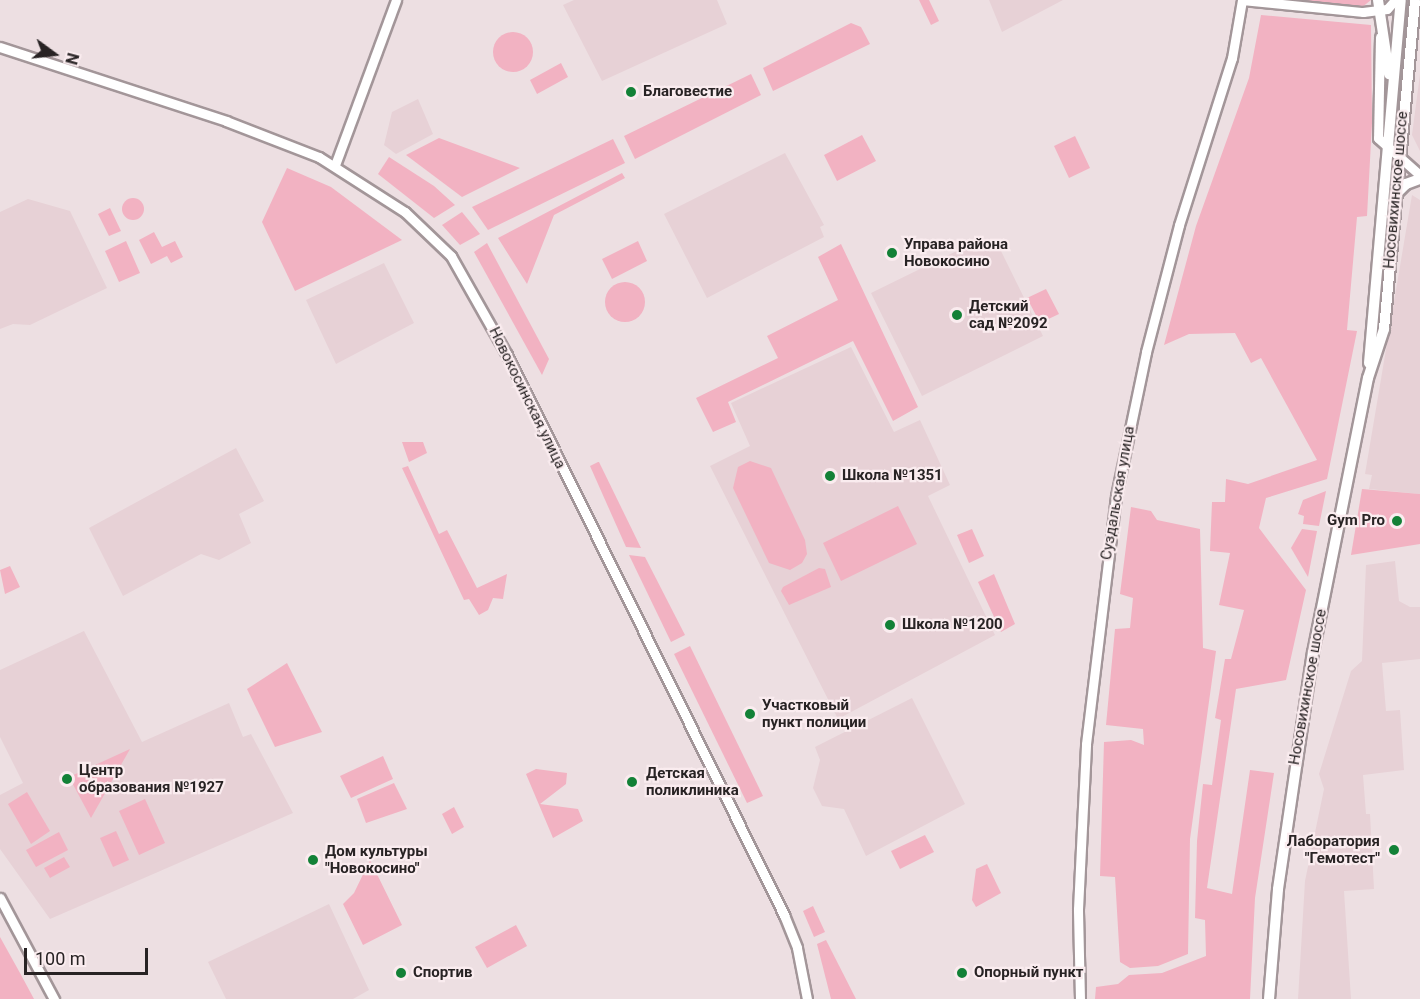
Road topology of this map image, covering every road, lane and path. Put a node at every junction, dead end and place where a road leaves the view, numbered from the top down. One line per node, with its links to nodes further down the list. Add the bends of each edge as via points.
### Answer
1 (396, 0): 11 (street)
2 (1242, 0): 6 (street); 18 (street, Суздальская улица, via 1232,58 1179,225 1146,352 1116,496 1086,744 1078,909)
3 (1395, 0): 6 (street)
4 (1401, 0): 8 (main road, Носовихинское шоссе)
5 (1415, 0): 10 (main road, Носовихинское шоссе)
6 (1379, 5): 8 (main road); 9 (street, via 1378,138)
7 (0, 47): 11 (street, Новокосинская улица, via 226,121)
8 (1391, 102): 9 (main road, Носовихинское шоссе)
9 (1387, 146): 10 (street); 14 (main road, Носовихинское шоссе)
10 (1399, 156): 12 (street); 13 (main road, Носовихинское шоссе)
11 (334, 165): 17 (street, Новокосинская улица, via 419,224 451,256 477,298 790,929)
12 (1420, 177): 13 (main road)
13 (1396, 194): 14 (main road, Носовихинское шоссе, via 1384,329)
14 (1368, 378): 19 (main road, Носовихинское шоссе, via 1292,781)
15 (0, 898): 16 (street)
16 (54, 999)
17 (807, 999)
18 (1080, 999)
19 (1269, 999)

